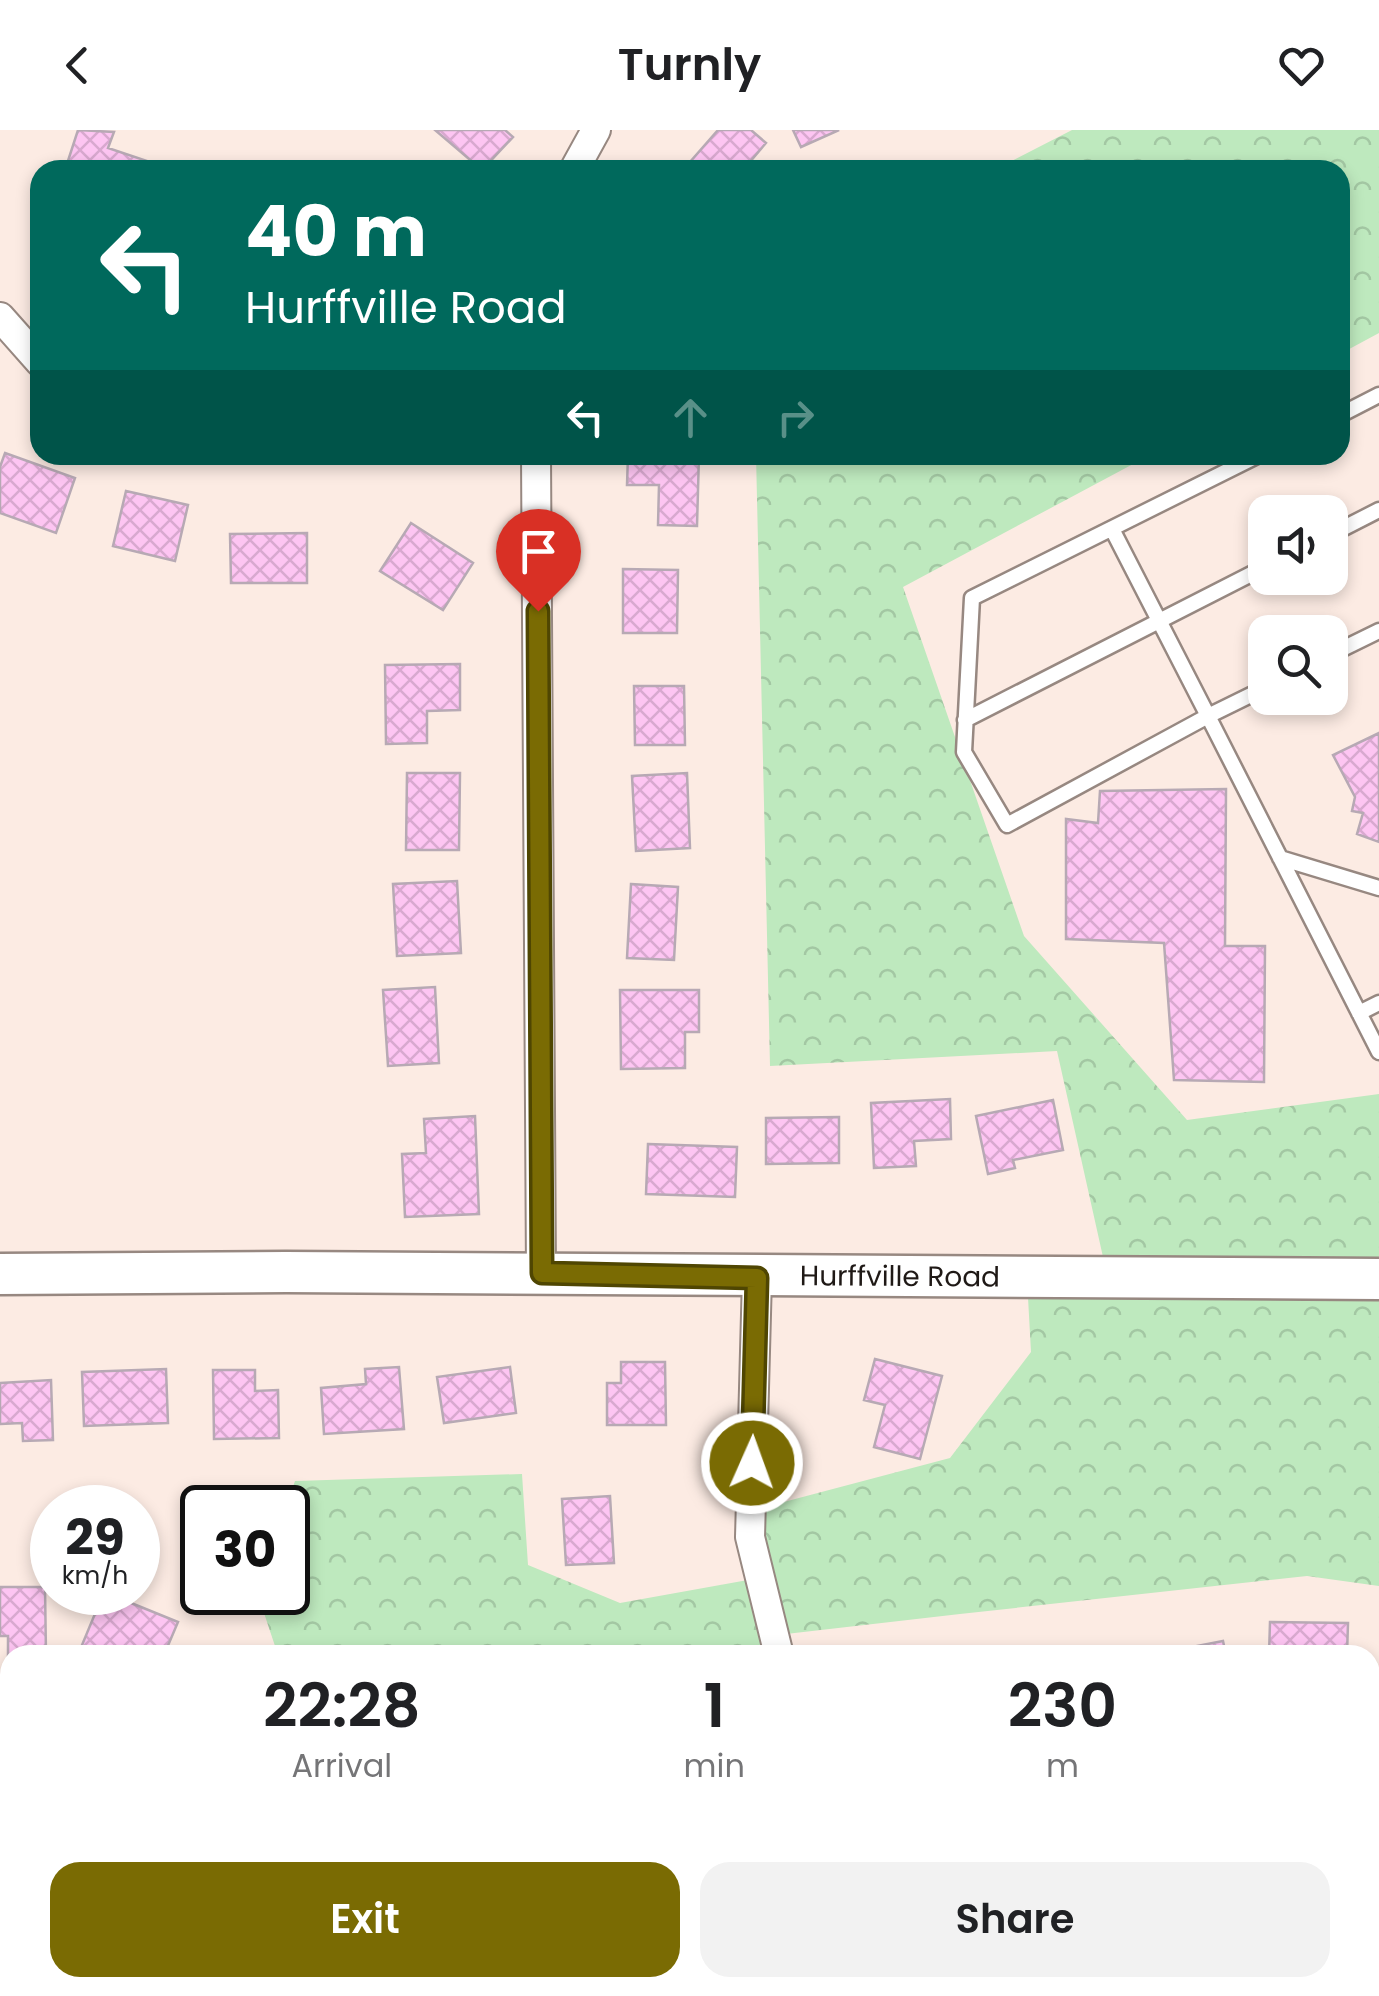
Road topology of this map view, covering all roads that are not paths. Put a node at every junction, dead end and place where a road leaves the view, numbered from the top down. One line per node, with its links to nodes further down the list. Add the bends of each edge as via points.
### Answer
1 (596, 130): 2 (street)
2 (580, 160)
3 (0, 317): 4 (street)
4 (30, 351)
5 (1379, 395): 6 (lane)
6 (1350, 410)
7 (536, 465): 24 (street)
8 (1240, 465): 11 (lane)
9 (1379, 510): 10 (lane)
10 (1348, 526)
11 (1112, 529): 13 (lane); 18 (lane, via 972,598)
12 (1248, 576): 13 (lane)
13 (1160, 620): 17 (lane); 18 (lane)
14 (1379, 631): 15 (lane)
15 (1348, 646)
16 (1248, 696): 17 (lane)
17 (1208, 716): 18 (lane, via 1007,825 964,752); 19 (lane)
18 (965, 720)
19 (1280, 858): 20 (lane); 22 (lane)
20 (1379, 888)
21 (1379, 1003): 22 (lane)
22 (1359, 1013): 23 (lane)
23 (1379, 1052)
24 (542, 1273): 25 (street, Hurffville Road); 26 (street, Hurffville Road)
25 (0, 1274)
26 (757, 1278): 27 (street, Hurffville Road); 28 (street, via 750,1537)
27 (1379, 1280)
28 (777, 1645)

